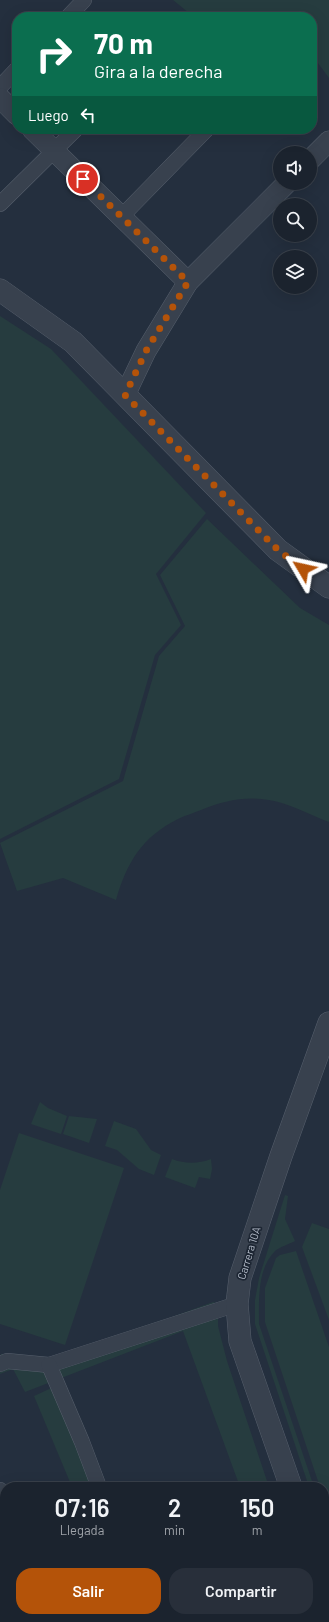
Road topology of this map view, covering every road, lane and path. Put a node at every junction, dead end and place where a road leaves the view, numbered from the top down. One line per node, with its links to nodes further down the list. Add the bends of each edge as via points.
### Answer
1 (84, 0): 2 (street)
2 (73, 12)
3 (12, 74): 4 (street)
4 (0, 87)
5 (0, 98): 6 (street)
6 (12, 109)
7 (37, 134): 11 (street)
8 (71, 134): 11 (street)
9 (202, 134): 15 (street)
10 (329, 141): 12 (street)
11 (54, 151): 14 (street); 15 (street)
12 (317, 153)
13 (280, 190): 16 (street)
14 (0, 204)
15 (121, 217): 16 (street)
16 (188, 282): 18 (street, via 146,351)
17 (0, 290): 18 (street, via 73,342)
18 (125, 395): 19 (street, via 278,550)
19 (329, 588)
20 (329, 1023): 21 (street, Carrera 10A, via 240,1278)
21 (237, 1304): 23 (street); 25 (street, Carrera 10A, via 240,1340)
22 (0, 1364): 23 (street, via 7,1361)
23 (49, 1365): 24 (street, via 80,1435)
24 (97, 1482)
25 (289, 1482)

